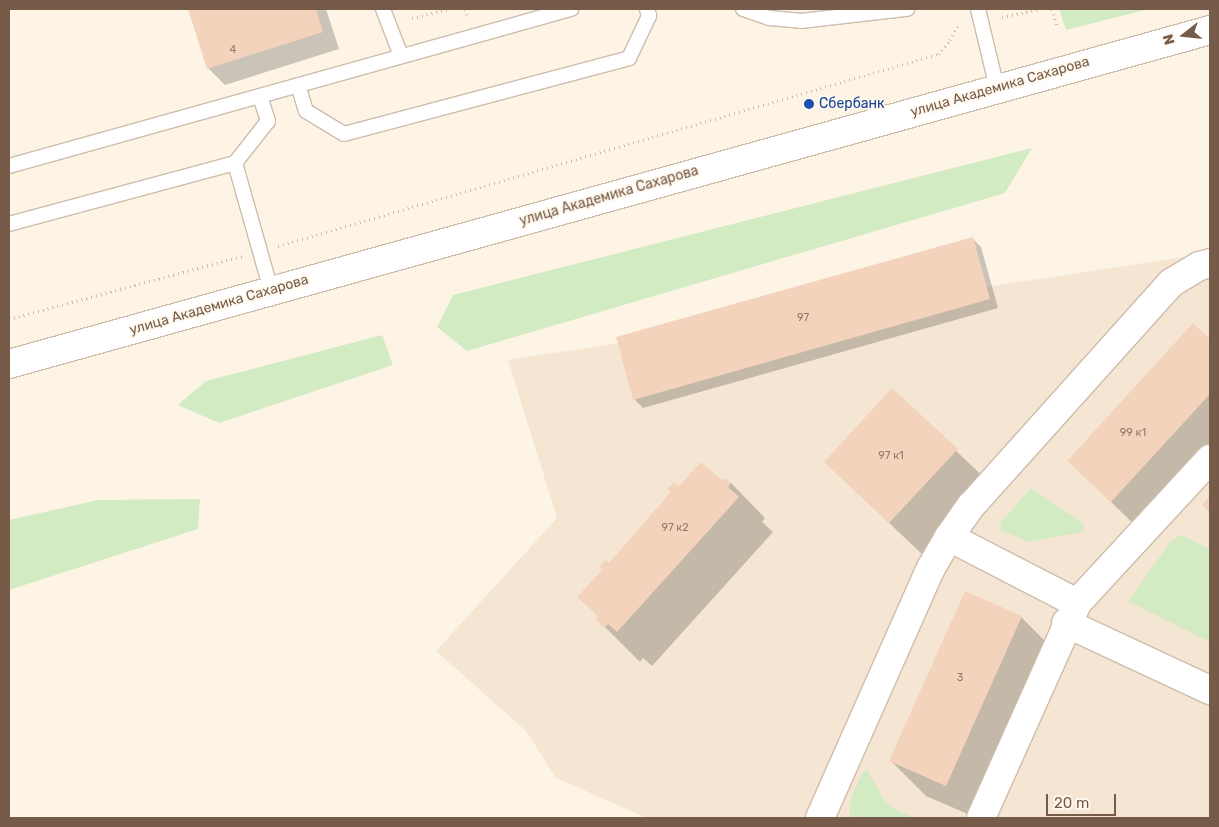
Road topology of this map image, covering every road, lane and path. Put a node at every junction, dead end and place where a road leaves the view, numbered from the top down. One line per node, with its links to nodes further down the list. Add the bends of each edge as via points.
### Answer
1 (383, 9): 16 (lane)
2 (447, 9): 10 (path)
3 (571, 9): 16 (lane)
4 (647, 9): 17 (lane, via 649,16 629,58 344,134 306,111)
5 (742, 9): 6 (lane, via 769,18 801,21)
6 (907, 9)
7 (978, 9): 18 (lane)
8 (1039, 9): 11 (path)
9 (1052, 9): 14 (path)
10 (440, 10): 12 (path)
11 (1002, 17)
12 (412, 18)
13 (958, 26): 23 (path, via 938,54)
14 (1057, 26)
15 (1210, 30): 18 (street, улица Академика Сахарова)
16 (401, 56): 17 (lane)
17 (298, 85): 19 (lane)
18 (996, 88): 25 (street, улица Академика Сахарова)
19 (260, 96): 20 (lane, via 268,121); 21 (lane)
20 (236, 162): 22 (lane); 23 (lane)
21 (9, 166)
22 (9, 224)
23 (260, 251): 25 (lane); 26 (path)
24 (1210, 263): 29 (street, via 1199,266 1171,284 972,506)
25 (271, 290): 27 (street, улица Академика Сахарова)
26 (9, 319)
27 (9, 364)
28 (1210, 459): 30 (street)
29 (949, 537): 30 (street); 32 (street, via 931,568)
30 (1071, 613): 31 (street); 33 (street)
31 (1210, 690)
32 (820, 818)
33 (981, 818)

